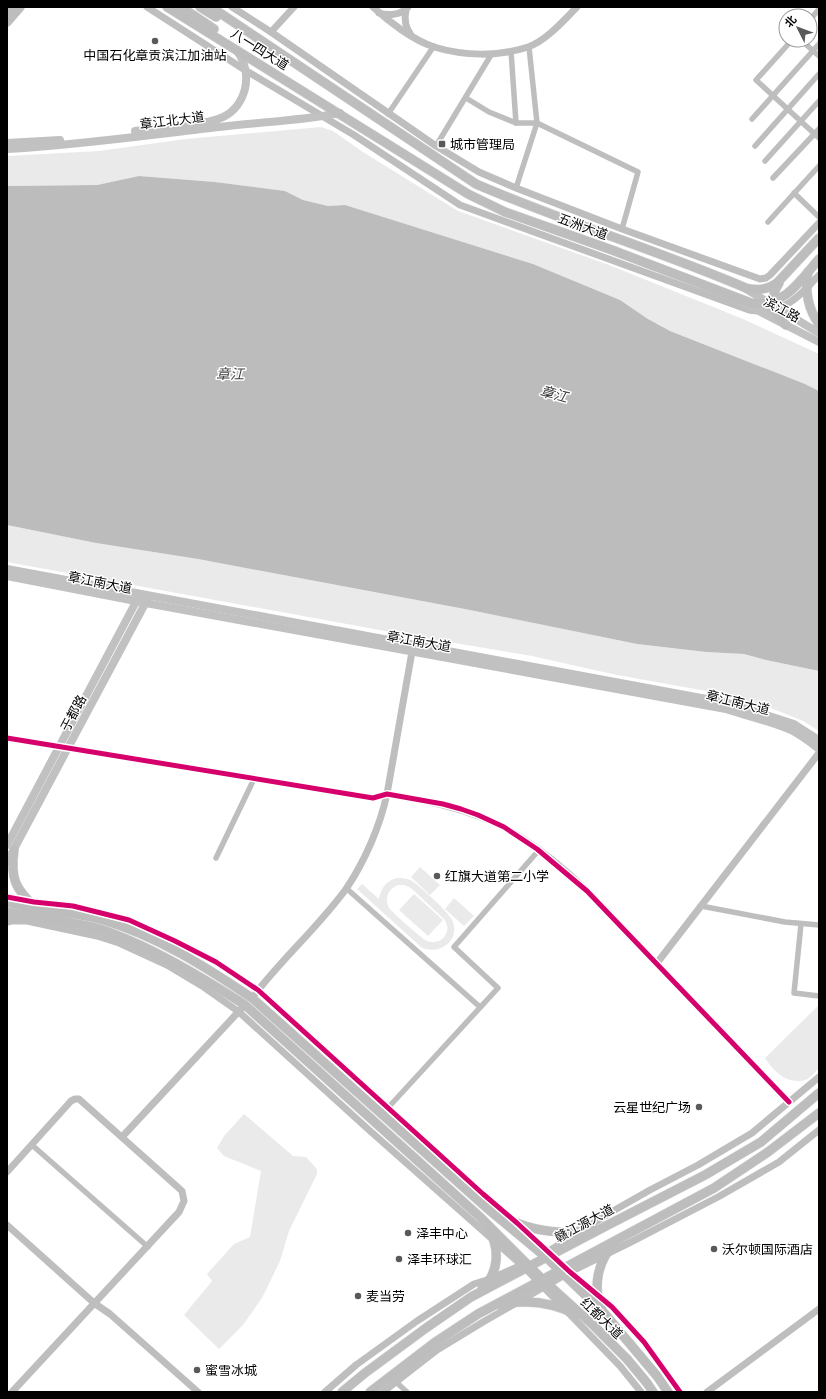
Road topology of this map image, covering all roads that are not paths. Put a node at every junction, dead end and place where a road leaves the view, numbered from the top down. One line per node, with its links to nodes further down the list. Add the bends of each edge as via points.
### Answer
1 (14, 7): 14 (main road)
2 (20, 7): 15 (main road)
3 (147, 7): 28 (street)
4 (167, 7): 23 (main road, 八一四大道)
5 (181, 7): 35 (main road)
6 (200, 7): 33 (main road)
7 (211, 7): 33 (main road, 八一四大道)
8 (232, 7): 16 (street)
9 (294, 7): 16 (street)
10 (373, 7): 13 (street)
11 (577, 7): 20 (street, via 553,32)
12 (407, 8): 13 (street, via 393,14); 17 (street, via 406,24)
13 (379, 13): 17 (street)
14 (7, 14)
15 (7, 22)
16 (271, 32): 36 (street)
17 (412, 36): 19 (street)
18 (819, 44): 25 (street)
19 (434, 46): 26 (street); 36 (street)
20 (529, 47): 24 (street); 40 (street)
21 (785, 48): 30 (street, via 756,80)
22 (810, 48): 25 (street)
23 (236, 49): 28 (main road, via 243,60); 35 (main road, 八一四大道)
24 (511, 51): 26 (street); 41 (street)
25 (813, 51): 27 (street); 30 (street)
26 (491, 55): 31 (street)
27 (819, 56)
28 (245, 70): 37 (street); 44 (main road, 章江北大道, via 245,85 238,103 230,112 214,122 56,141)
29 (819, 74): 34 (street)
30 (773, 96): 34 (street); 38 (street)
31 (466, 98): 41 (street, via 489,112); 45 (street)
32 (819, 101): 39 (street)
33 (356, 104): 64 (main road, 五洲大道, via 476,184 512,200 750,289)
34 (788, 109): 39 (street); 46 (street)
35 (340, 113): 37 (main road, 章江北大道); 64 (main road, 五洲大道, via 468,194 505,212 612,250 734,298)
36 (388, 114): 45 (street)
37 (323, 117): 47 (main road, 章江北大道); 64 (street, via 460,205 742,309)
38 (752, 119)
39 (801, 121): 43 (street); 48 (street)
40 (537, 122): 41 (street); 51 (street); 56 (street, via 638,172)
41 (516, 123)
42 (819, 129): 43 (street)
43 (817, 136): 50 (street)
44 (7, 143)
45 (436, 146): 51 (street, via 479,172)
46 (755, 146)
47 (7, 149)
48 (765, 161)
49 (819, 166): 52 (street)
50 (773, 178)
51 (516, 188): 56 (street)
52 (794, 193): 53 (street); 54 (street)
53 (819, 216)
54 (768, 222)
55 (819, 223): 60 (street)
56 (622, 229): 60 (street, via 757,279)
57 (819, 238): 62 (main road)
58 (819, 259): 59 (main road)
59 (808, 272): 63 (main road); 64 (main road, via 786,295)
60 (770, 275): 64 (street, via 764,282)
61 (819, 275): 63 (street)
62 (781, 280): 64 (main road); 64 (main road, via 773,286)
63 (807, 288): 64 (street, via 796,299); 65 (main road, via 810,306)
64 (768, 305): 66 (main road); 67 (main road, 滨江路)
65 (819, 324)
66 (786, 325): 68 (main road, 滨江路)
67 (819, 333)
68 (819, 342)
69 (7, 569): 71 (main road, 章江南大道)
70 (7, 576): 71 (main road, 章江南大道)
71 (138, 598): 72 (main road, 章江南大道); 76 (main road, 于都路)
72 (147, 600): 73 (main road, 章江南大道); 77 (main road, 于都路)
73 (413, 648): 75 (main road, 章江南大道, via 728,703 794,724); 78 (main road, 章江南大道, via 726,709 790,730); 81 (street)
74 (7, 738): 76 (street)
75 (819, 740)
76 (58, 747): 77 (street); 82 (main road, 于都路)
77 (67, 749): 80 (street); 82 (main road, 于都路)
78 (819, 749)
79 (819, 753): 90 (street)
80 (254, 779): 81 (street, via 373,798); 84 (street)
81 (388, 794): 83 (street, via 443,804 478,815); 86 (street, via 372,841)
82 (10, 847): 85 (main road, 于都路); 88 (main road, via 14,879 19,891)
83 (540, 850): 97 (street, via 587,891); 101 (street, via 454,948 498,988)
84 (216, 858)
85 (7, 862)
86 (346, 888): 98 (street); 101 (street)
87 (7, 897): 88 (street)
88 (29, 901): 91 (main road); 98 (street, via 73,906 129,920 216,962)
89 (7, 902): 91 (main road)
90 (700, 906): 95 (street); 97 (street)
91 (37, 909): 100 (main road, via 66,912 124,927 212,971)
92 (7, 912): 93 (main road)
93 (30, 916): 94 (main road); 102 (main road, via 101,929 122,937 206,979)
94 (9, 920): 102 (street, via 26,921 119,943 167,965)
95 (801, 924): 96 (street); 99 (street, via 794,993)
96 (819, 925)
97 (657, 963): 105 (street)
98 (258, 990): 100 (street); 106 (street)
99 (819, 996)
100 (252, 998): 106 (main road)
101 (480, 1007): 106 (street)
102 (242, 1008): 109 (street); 113 (main road); 119 (street, via 369,1130)
103 (819, 1077): 105 (street)
104 (819, 1093): 116 (main road, 赣江源大道, via 761,1142 705,1175)
105 (789, 1102): 117 (street, via 752,1133)
106 (385, 1111): 112 (main road); 114 (street)
107 (819, 1113): 118 (main road, via 768,1152 714,1188)
108 (819, 1130): 121 (street, via 779,1162 718,1197)
109 (122, 1137): 110 (street, via 81,1100 75,1098 64,1107); 120 (street, via 182,1191 184,1201 180,1212)
110 (32, 1145): 111 (street); 120 (street)
111 (7, 1172)
112 (488, 1209): 114 (main road); 122 (main road, 红都大道)
113 (480, 1217): 119 (main road); 123 (main road, 红都大道)
114 (517, 1223): 117 (main road, via 552,1232); 122 (street)
115 (7, 1224): 130 (street)
116 (604, 1227): 117 (main road); 122 (main road, 赣江源大道)
117 (580, 1232): 122 (street)
118 (622, 1236): 121 (main road); 124 (main road)
119 (494, 1240): 123 (street); 125 (main road, via 496,1260)
120 (148, 1247): 130 (street)
121 (606, 1254): 124 (street); 127 (main road, via 598,1273)
122 (547, 1255): 123 (main road, 赣江源大道); 124 (main road, 红都大道)
123 (526, 1266): 125 (street); 126 (main road, 红都大道); 128 (main road, 赣江源大道)
124 (565, 1271): 126 (main road); 127 (street); 134 (main road, 红都大道)
125 (490, 1279): 128 (main road, via 481,1291); 139 (street, via 474,1284 417,1321 356,1365)
126 (543, 1283): 129 (street); 131 (street); 133 (main road); 135 (main road, 红都大道)
127 (598, 1296): 134 (main road); 147 (street, via 612,1307 644,1342)
128 (469, 1299): 133 (main road); 140 (main road, 赣江源大道, via 420,1332)
129 (518, 1302): 131 (main road, via 541,1303); 133 (main road, via 500,1305); 136 (street, via 437,1350)
130 (94, 1303): 137 (street); 138 (street, via 110,1314)
131 (564, 1309): 135 (main road); 144 (street, via 620,1366)
132 (819, 1309): 148 (street)
133 (480, 1313): 141 (main road, via 434,1343)
134 (604, 1313): 146 (main road, 红都大道)
135 (593, 1326): 145 (main road, 红都大道, via 627,1359)
136 (396, 1382): 142 (street); 143 (street)
137 (12, 1392)
138 (198, 1392)
139 (325, 1392)
140 (342, 1392)
141 (370, 1392)
142 (382, 1392)
143 (407, 1392)
144 (641, 1392)
145 (653, 1392)
146 (668, 1392)
147 (680, 1392)
148 (708, 1392)

